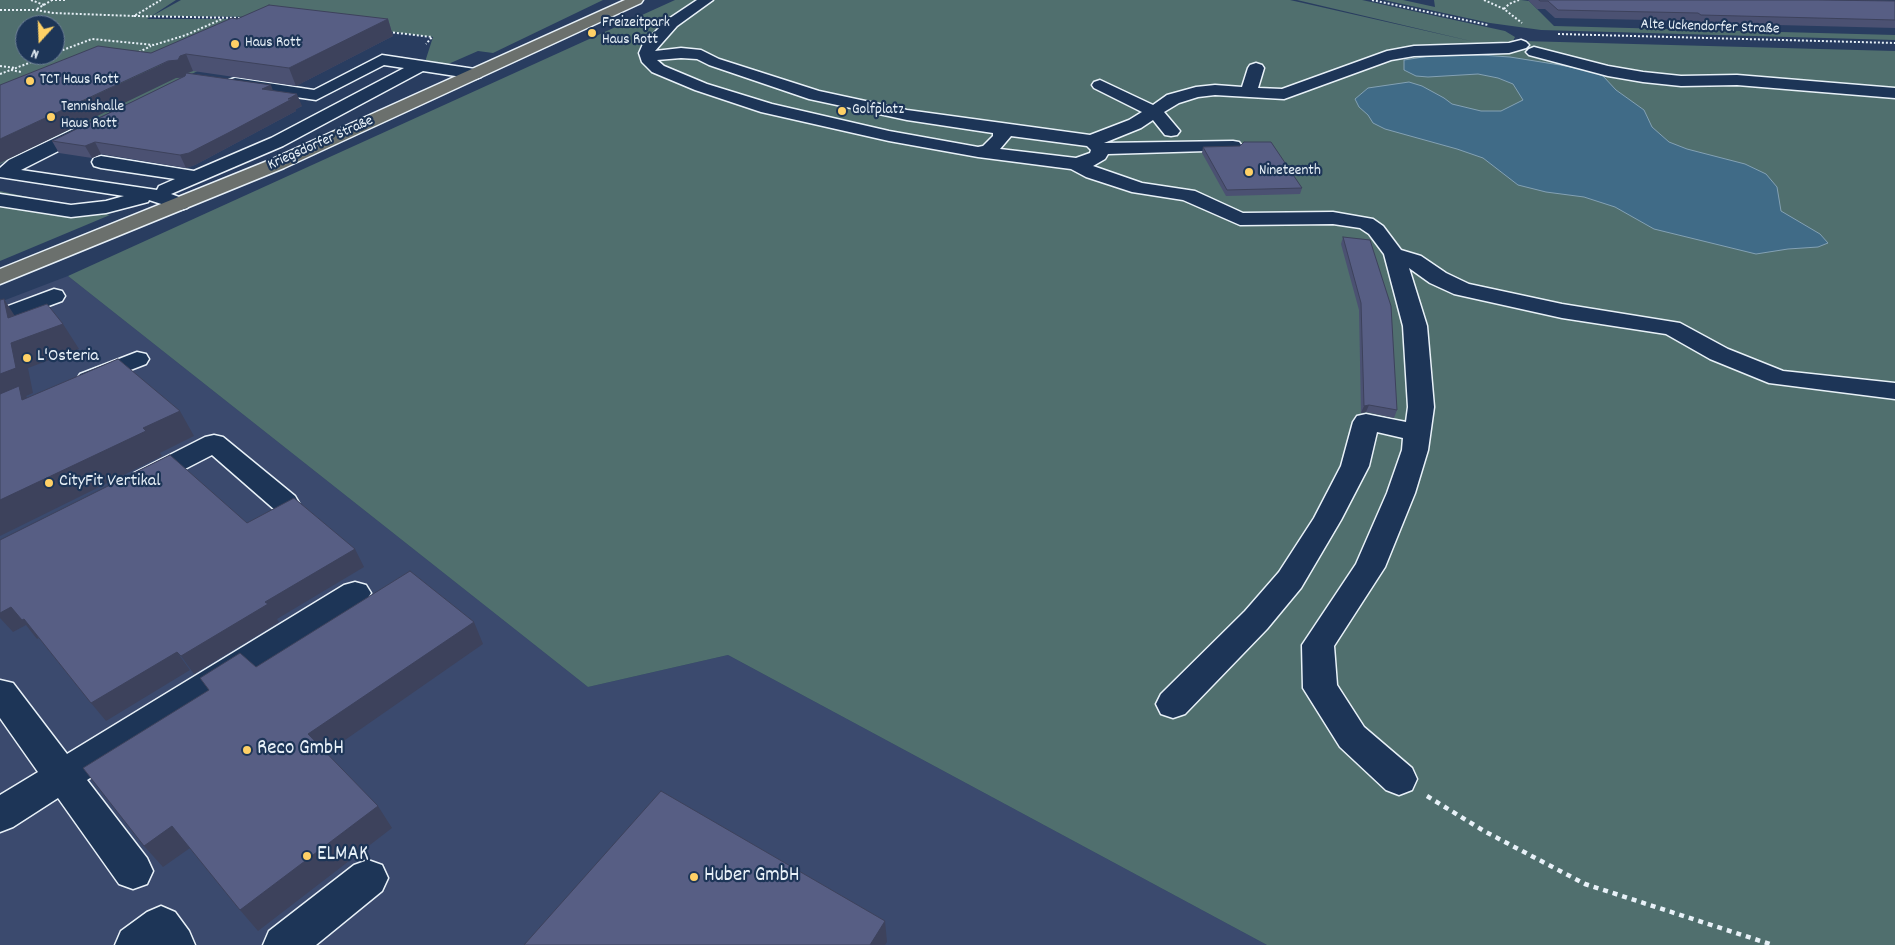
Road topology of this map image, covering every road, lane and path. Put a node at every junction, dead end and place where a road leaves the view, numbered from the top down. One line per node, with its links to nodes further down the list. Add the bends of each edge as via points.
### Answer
1 (31, 0): 10 (path)
2 (51, 0): 3 (path); 10 (path)
3 (67, 0)
4 (162, 0): 14 (path)
5 (636, 0): 34 (main road, Kriegsdorfer Straße)
6 (706, 0): 24 (lane, via 672,23)
7 (1372, 0): 17 (path)
8 (1484, 0): 11 (path)
9 (1519, 0): 11 (path)
10 (45, 5): 13 (path)
11 (1504, 9): 18 (path)
12 (0, 10): 13 (path)
13 (36, 10): 14 (path)
14 (134, 16): 15 (path)
15 (225, 18): 16 (path); 22 (path)
16 (252, 18)
17 (1484, 24)
18 (1523, 24)
19 (384, 32): 26 (path, via 432,37)
20 (1557, 34): 21 (path, Alte Uckendorfer Straße)
21 (1895, 43)
22 (154, 45): 23 (path, via 92,39); 25 (path)
23 (65, 49)
24 (648, 51): 43 (lane, via 702,55 714,62 816,95 907,115); 49 (lane, via 650,62 658,69 767,108 889,136)
25 (137, 53)
26 (415, 64): 34 (lane); 39 (lane, via 382,60); 40 (lane)
27 (24, 65): 29 (path)
28 (0, 66): 29 (path)
29 (16, 68): 31 (path)
30 (1256, 68): 37 (lane)
31 (10, 70): 32 (path); 33 (path)
32 (21, 72)
33 (0, 74)
34 (475, 74): 53 (main road, Kriegsdorfer Straße, via 363,126)
35 (222, 82): 39 (lane)
36 (1100, 85): 41 (lane)
37 (1248, 92): 38 (lane, via 1284,94 1387,56 1414,51 1509,48 1527,49 1643,77 1681,81 1737,80); 41 (lane, via 1196,92 1173,99)
38 (1895, 93)
39 (316, 95): 40 (lane)
40 (352, 96): 46 (lane)
41 (1156, 112): 44 (lane); 47 (lane)
42 (104, 121): 53 (lane, via 16,164 6,173)
43 (1001, 130): 47 (lane); 49 (lane, via 1002,137 994,147)
44 (1171, 131)
45 (243, 136): 46 (lane)
46 (277, 142): 52 (lane)
47 (1096, 145): 48 (lane); 51 (lane, via 1099,155)
48 (1233, 146)
49 (978, 152): 51 (lane)
50 (101, 162): 52 (lane)
51 (1076, 164): 55 (lane, via 1139,188 1188,195 1240,219 1333,218 1366,223 1376,230)
52 (196, 177): 53 (lane)
53 (167, 196): 54 (lane, via 71,211); 56 (main road, Kriegsdorfer Straße)
54 (0, 200)
55 (1394, 254): 61 (lane, via 1462,289 1562,311 1672,328 1719,354 1778,378); 62 (lane, via 1415,326 1421,408)
56 (0, 277)
57 (54, 296): 58 (lane)
58 (0, 317)
59 (137, 358): 60 (lane)
60 (64, 390)
61 (1895, 391)
62 (1417, 433): 67 (lane, via 1366,422 1355,466 1290,580 1256,620); 69 (lane, via 1401,493 1370,567 1318,645 1320,688 1352,737)
63 (120, 491): 64 (lane, via 214,443)
64 (285, 503)
65 (355, 593): 68 (lane)
66 (1, 693): 68 (lane)
67 (1173, 704)
68 (62, 775): 70 (lane); 71 (lane)
69 (1399, 779): 76 (path, via 1484,831 1586,884)
70 (0, 815)
71 (133, 871)
72 (368, 878): 75 (lane)
73 (136, 945): 74 (lane, via 161,926)
74 (174, 945)
75 (284, 945)
76 (1773, 945)

